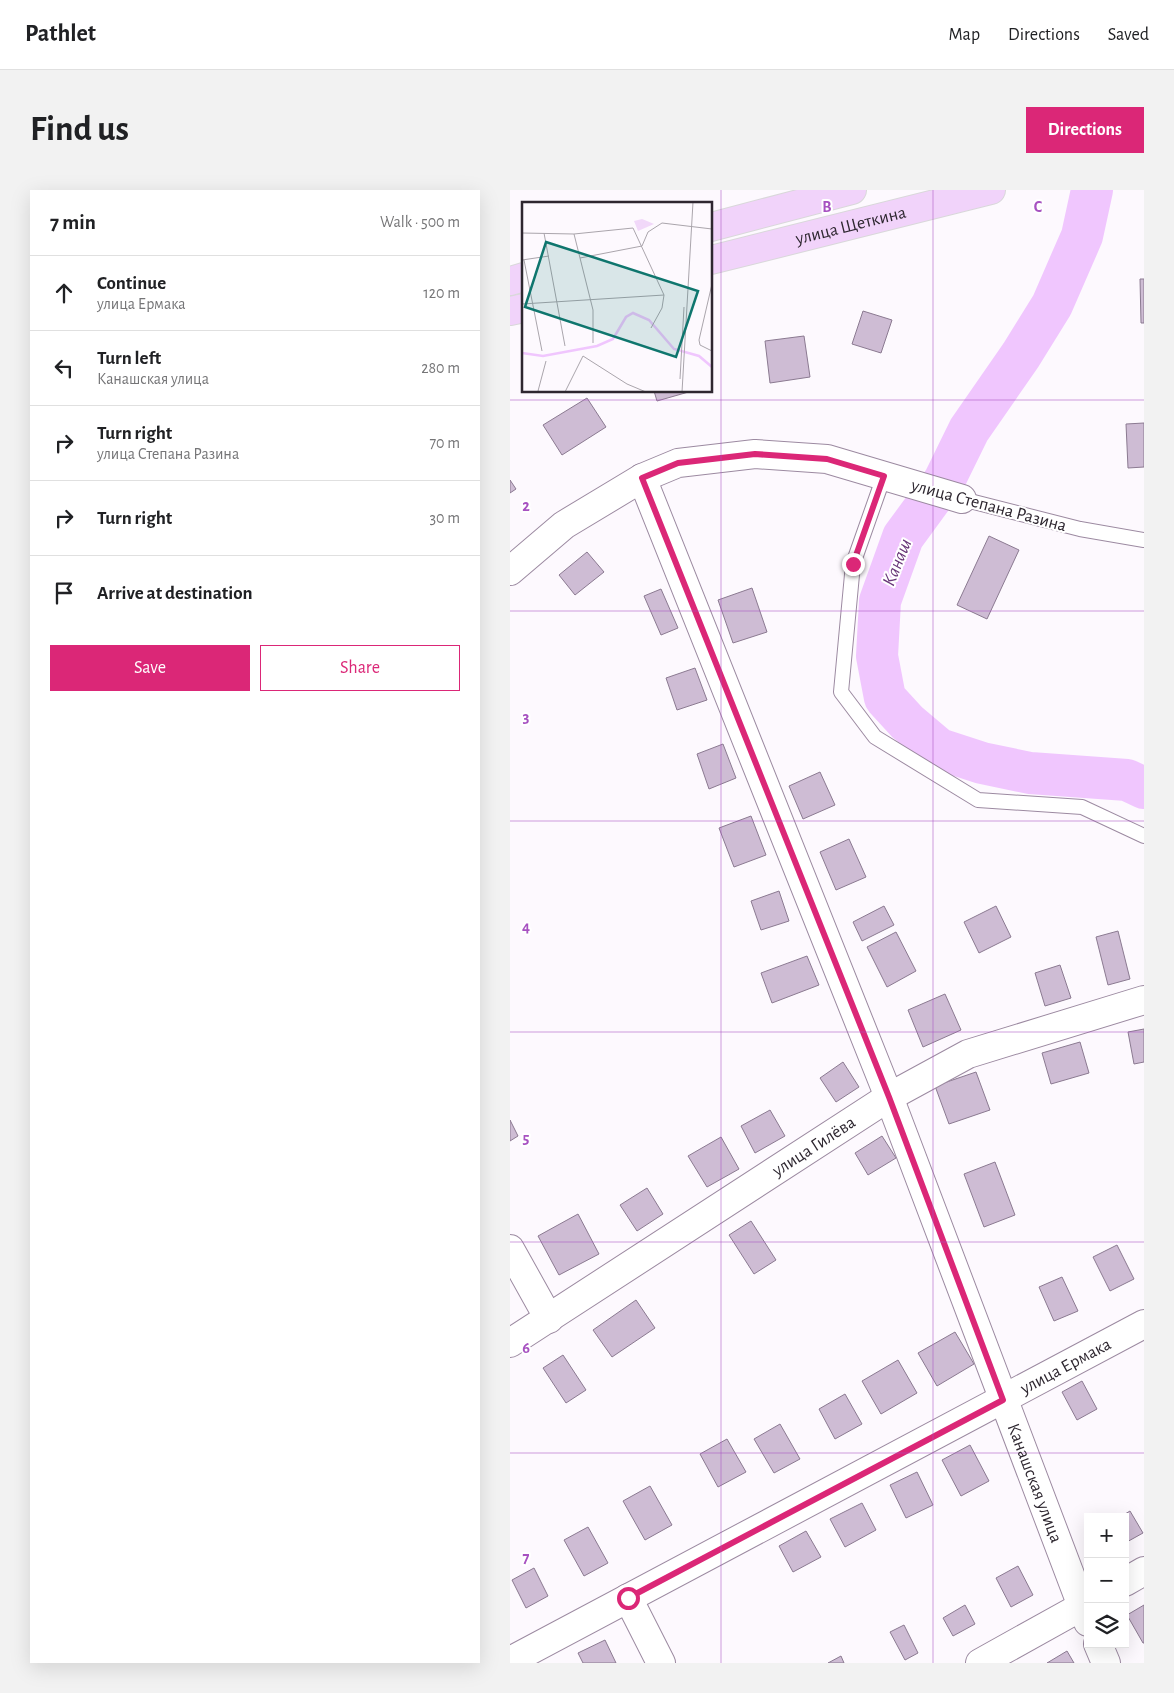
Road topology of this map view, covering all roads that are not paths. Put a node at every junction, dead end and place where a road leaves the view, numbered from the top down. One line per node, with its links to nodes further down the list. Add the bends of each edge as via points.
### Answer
1 (852, 190): 3 (main road)
2 (991, 190): 4 (main road, улица Щеткина)
3 (712, 227)
4 (712, 260)
5 (642, 478): 6 (street, улица Степана Разина, via 678,463 755,454 827,459); 9 (street, улица Степана Разина, via 564,526); 12 (street, Канашская улица)
6 (889, 478): 7 (street, улица Степана Разина); 10 (lane, via 853,564 840,692 875,737 978,800 1082,807)
7 (962, 499): 8 (lane, улица Степана Разина, via 1080,529)
8 (1144, 540)
9 (510, 572)
10 (1144, 836)
11 (1144, 1000): 12 (street, улица Гилёва, via 968,1054)
12 (889, 1097): 14 (street, улица Гилёва); 17 (street, Канашская улица)
13 (510, 1249): 14 (street)
14 (549, 1319): 16 (street, улица Гилёва)
15 (1144, 1324): 17 (street, улица Ермака)
16 (510, 1343)
17 (1003, 1400): 20 (street, улица Ермака); 21 (street, Канашская улица)
18 (1144, 1571): 19 (street)
19 (1129, 1580)
20 (628, 1598): 24 (street, улица Ермака); 25 (street)
21 (1084, 1605)
22 (1084, 1611): 26 (street)
23 (1100, 1648): 27 (street)
24 (510, 1661)
25 (660, 1663)
26 (980, 1663)
27 (1106, 1663)

